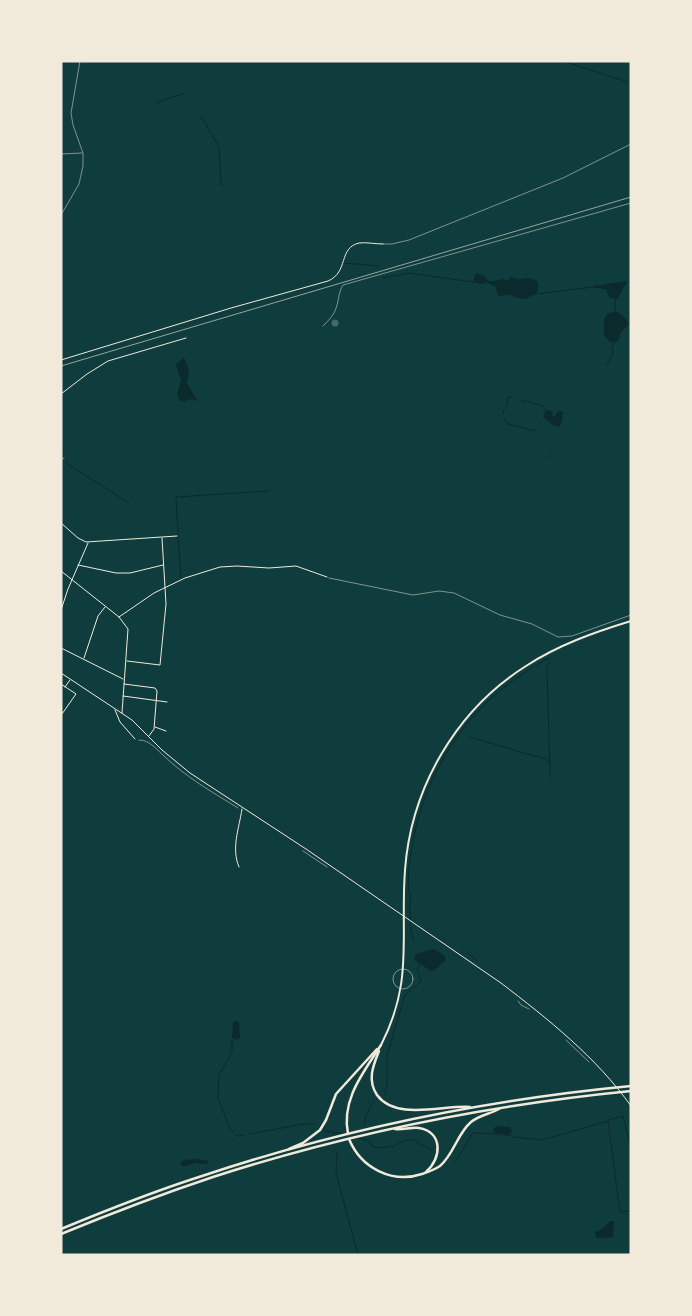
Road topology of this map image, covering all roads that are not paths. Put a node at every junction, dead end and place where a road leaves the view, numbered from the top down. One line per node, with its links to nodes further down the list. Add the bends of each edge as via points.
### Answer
1 (631, 144): 2 (lane, via 547,184 409,240)
2 (383, 244): 4 (street, via 362,243 351,247 339,273 328,281)
3 (186, 338): 5 (street, via 108,361)
4 (61, 360)
5 (61, 394)
6 (61, 523): 9 (street)
7 (177, 536): 8 (street)
8 (162, 538): 9 (street); 10 (street)
9 (88, 542): 11 (street)
10 (164, 564): 11 (street, via 130,573); 15 (street)
11 (78, 565): 14 (street)
12 (61, 571): 14 (street)
13 (327, 577): 15 (street, via 296,566 224,566 196,574); 18 (lane, via 413,595 439,591 454,593 558,637 572,636)
14 (72, 579): 16 (street); 17 (street)
15 (165, 589): 19 (street); 23 (street, via 160,665)
16 (105, 606): 19 (street); 22 (street, via 98,616)
17 (61, 610)
18 (631, 615)
19 (119, 617): 23 (street, via 128,629)
20 (631, 621): 42 (highway, via 572,642 526,666 478,705 445,747 423,790 408,841 404,882)
21 (61, 648): 22 (street)
22 (83, 659): 25 (street)
23 (126, 661): 25 (street)
24 (61, 673): 26 (street)
25 (124, 679): 28 (street)
26 (71, 680): 29 (street); 33 (street)
27 (61, 684): 29 (street)
28 (124, 684): 30 (street); 31 (street, via 155,688)
29 (65, 687): 34 (street, via 76,694)
30 (123, 696): 31 (street); 35 (street)
31 (156, 701): 32 (street); 36 (street)
32 (167, 702)
33 (115, 709): 35 (street); 39 (street)
34 (62, 714)
35 (121, 714): 38 (street, via 132,720)
36 (154, 727): 37 (street); 38 (street)
37 (166, 731)
38 (148, 737): 40 (street, via 171,759)
39 (135, 739)
40 (243, 808): 41 (street, via 235,845); 47 (street, via 526,1002 610,1079)
41 (240, 867)
42 (404, 969): 43 (highway); 43 (lane, via 396,971 392,978 394,985); 43 (lane, via 412,973 413,982 410,988)
43 (401, 990): 44 (highway)
44 (381, 1045): 48 (highway, via 371,1078 377,1095 387,1104 404,1110); 51 (highway, via 340,1088 320,1130); 52 (highway, via 348,1103 348,1136 367,1164 388,1175 403,1177)
45 (631, 1086): 48 (highway)
46 (631, 1091): 49 (highway)
47 (631, 1106)
48 (473, 1108): 51 (highway, via 358,1131)
49 (501, 1108): 50 (highway); 52 (highway, via 471,1122 440,1166)
50 (393, 1128): 52 (highway, via 421,1128 434,1137 438,1156); 54 (highway, via 221,1174)
51 (288, 1150): 53 (highway, via 172,1186)
52 (425, 1173)
53 (61, 1229)
54 (61, 1234)

